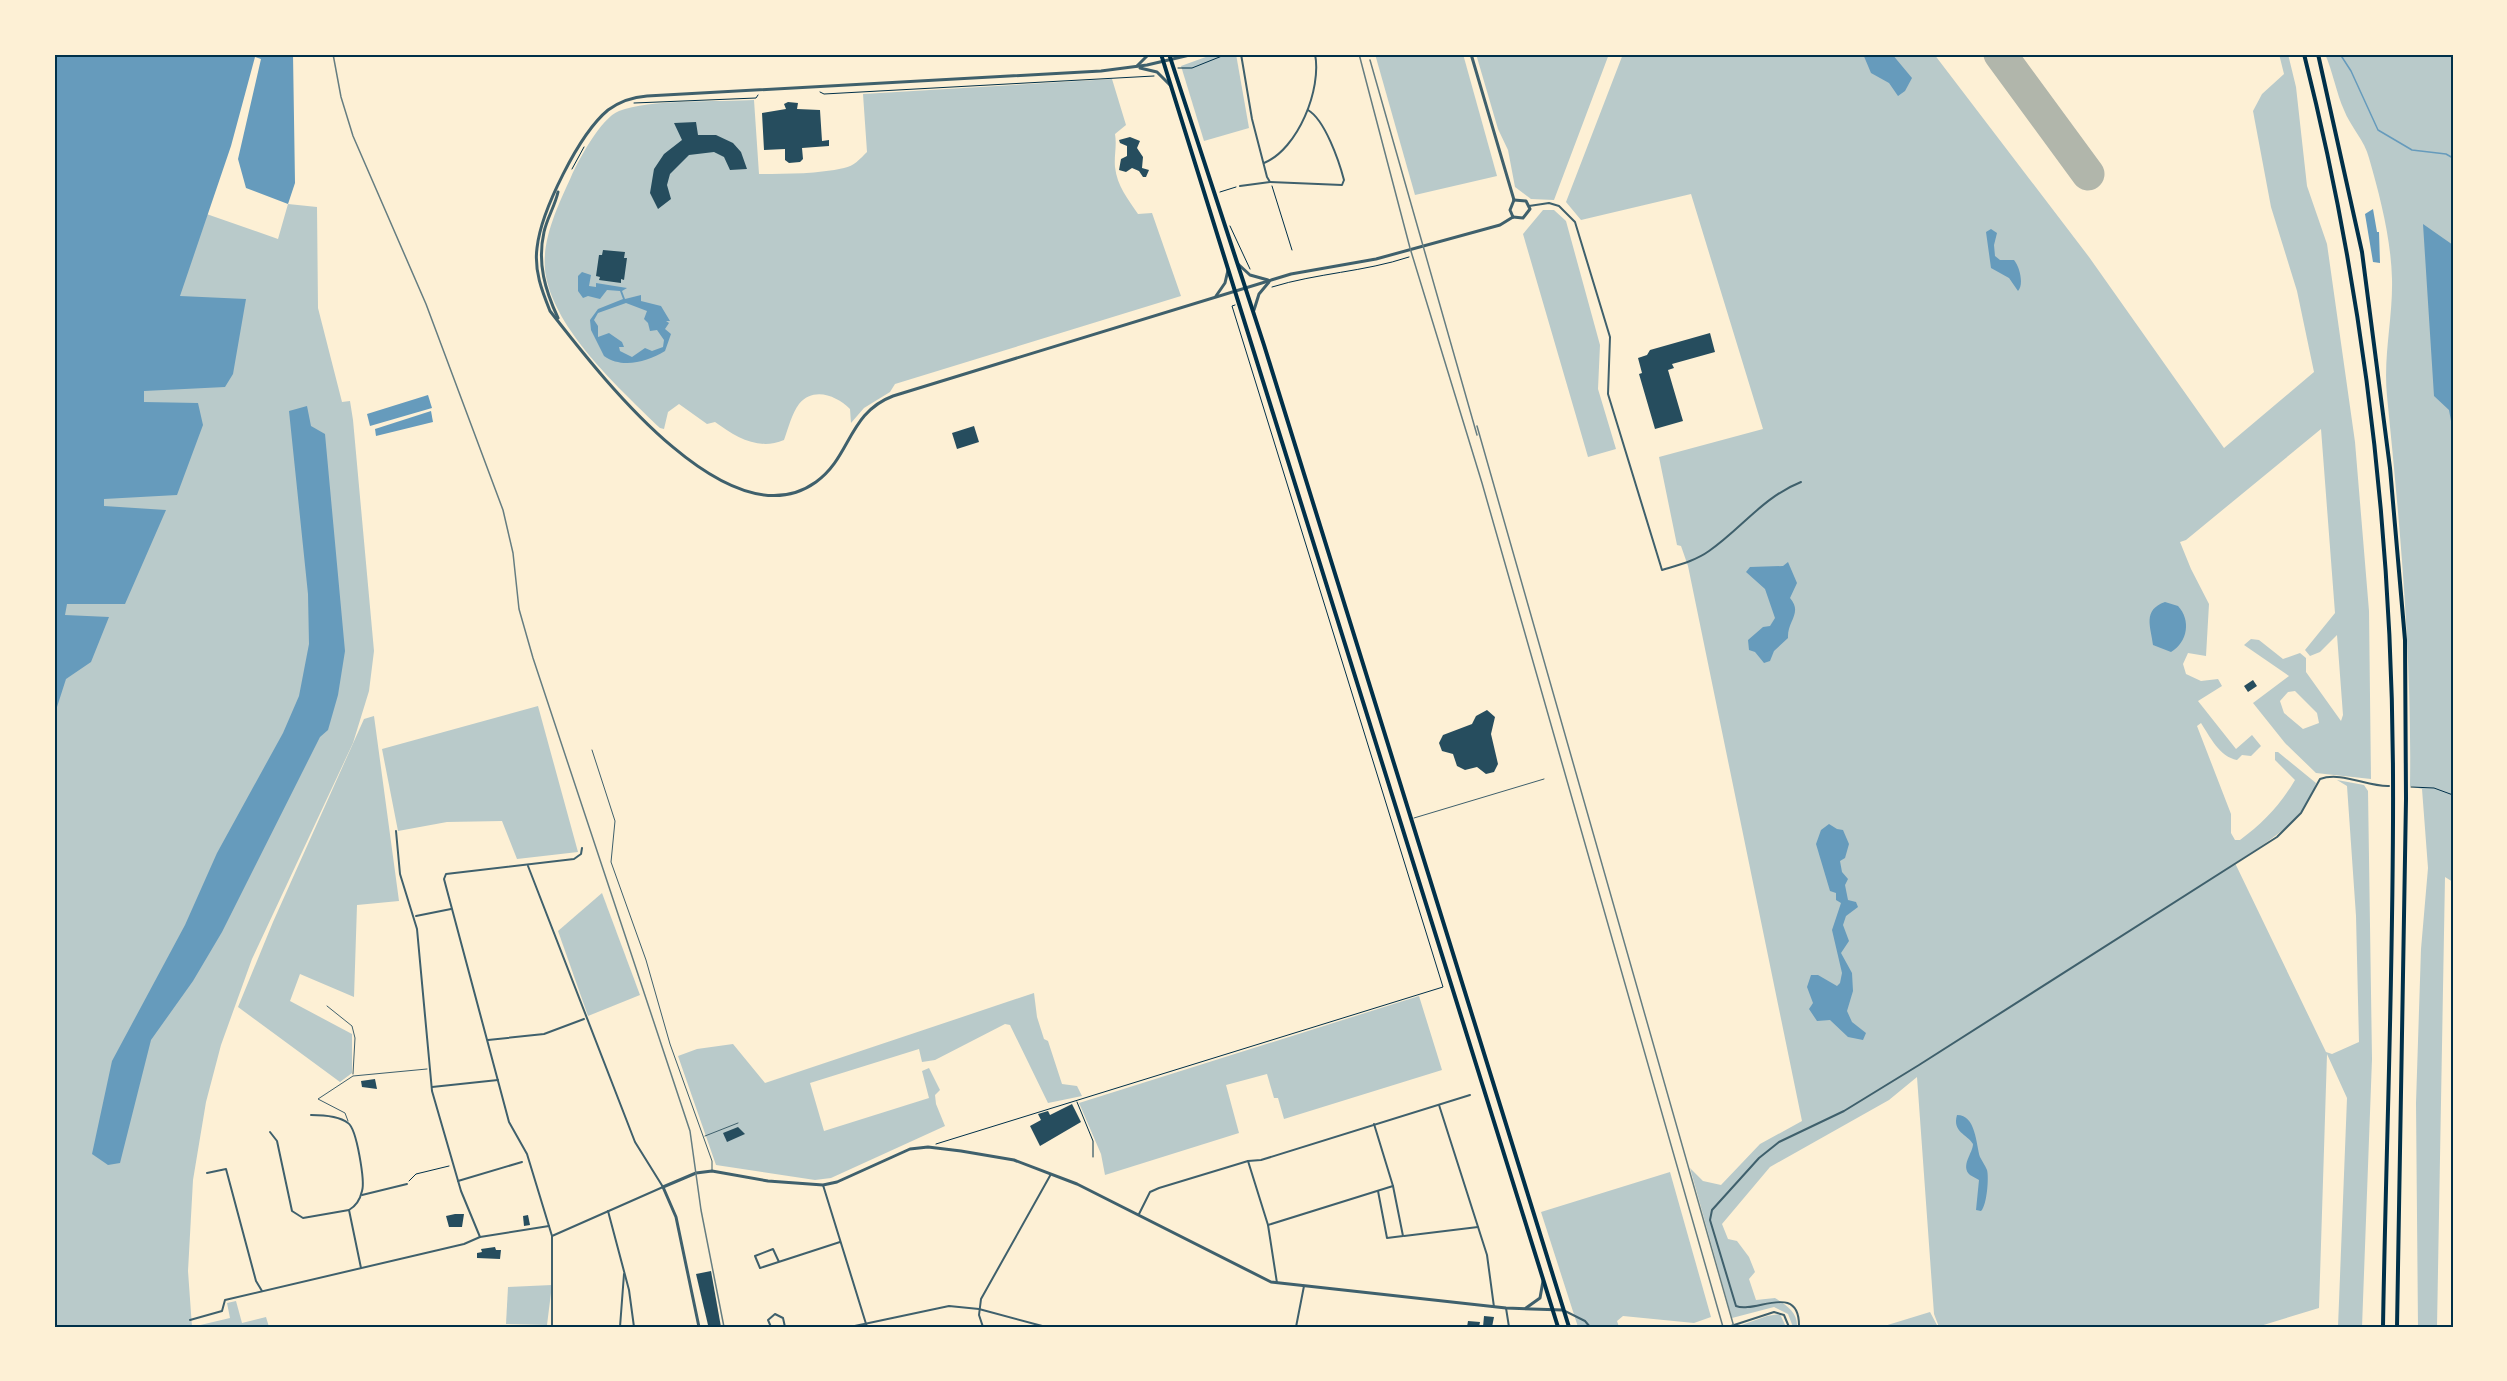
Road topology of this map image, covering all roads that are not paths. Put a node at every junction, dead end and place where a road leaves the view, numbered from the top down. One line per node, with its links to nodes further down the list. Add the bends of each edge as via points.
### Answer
1 (1149, 54): 12 (street)
2 (1161, 54): 11 (main road)
3 (1170, 54): 10 (main road)
4 (1194, 54): 10 (street)
5 (1241, 54): 15 (street)
6 (1315, 54): 14 (street, via 1314,97)
7 (1472, 54): 19 (street)
8 (2304, 54): 113 (main road, via 2339,202 2357,309 2384,546 2393,798)
9 (2318, 54): 114 (main road, via 2351,199 2376,350 2404,640 2406,799)
10 (1172, 60): 11 (street); 22 (main road)
11 (1163, 62): 12 (street); 13 (main road)
12 (1136, 67): 13 (street, via 1157,72); 18 (street, via 641,97 623,101 597,121)
13 (1172, 88): 23 (main road)
14 (1308, 110): 15 (street, via 1279,153); 16 (street, via 1314,113 1330,143 1344,180 1342,185)
15 (1264, 164): 16 (street)
16 (1270, 182): 17 (street)
17 (1240, 186)
18 (558, 188): 29 (street, via 541,254 544,284); 29 (street, via 536,250 539,283)
19 (1514, 200): 20 (street, via 1522,199); 21 (street, via 1510,210)
20 (1529, 206): 21 (street, via 1526,217); 30 (street, via 1559,206 1575,222 1610,337 1608,394 1662,570 1707,552 1754,510)
21 (1513, 217): 24 (street, via 1500,225 1376,259)
22 (1238, 264): 24 (street, via 1250,275); 25 (main road)
23 (1228, 266): 26 (main road); 27 (street, via 1225,284)
24 (1270, 281): 25 (street); 28 (street, via 1259,294)
25 (1246, 288): 26 (street); 28 (main road)
26 (1236, 291): 27 (street); 32 (main road)
27 (1215, 298): 29 (street, via 887,398 859,419 822,477 800,491 773,496 735,489 698,467 633,410)
28 (1253, 312): 31 (main road)
29 (560, 324)
30 (1800, 482)
31 (1333, 571): 32 (main road); 36 (main road)
32 (1324, 574): 37 (main road)
33 (592, 750): 57 (lane, via 615,821 611,862)
34 (1544, 779): 36 (lane)
35 (2389, 786): 112 (street, via 2334,777 2320,779 2301,813 2277,837 1919,1065 1759,1158 1712,1210 1710,1220 1736,1306 1785,1303 1797,1314)
36 (1411, 820): 37 (main road); 92 (main road)
37 (1402, 823): 83 (main road)
38 (396, 831): 42 (street, via 400,874)
39 (582, 848): 40 (street, via 574,859)
40 (528, 866): 41 (street, via 446,874); 44 (street)
41 (451, 909): 42 (street); 45 (street)
42 (415, 917): 46 (street)
43 (327, 1006): 47 (lane, via 352,1026)
44 (585, 1018): 45 (street, via 544,1034); 67 (street, via 635,1142)
45 (488, 1040): 48 (street)
46 (429, 1069): 47 (lane); 49 (street)
47 (353, 1076): 53 (lane, via 318,1099 345,1113)
48 (498, 1080): 49 (street); 74 (street, via 509,1122 527,1154)
49 (432, 1087): 63 (street)
50 (1470, 1095): 51 (street)
51 (1439, 1105): 54 (street); 75 (street)
52 (311, 1115): 53 (street)
53 (348, 1123): 69 (street, via 359,1148)
54 (1374, 1123): 58 (street); 66 (street)
55 (738, 1124): 57 (lane)
56 (270, 1132): 70 (street, via 277,1141 296,1216 320,1217)
57 (703, 1137): 60 (lane)
58 (1248, 1161): 72 (street, via 1150,1192); 73 (street)
59 (522, 1162): 63 (street)
60 (712, 1171): 65 (street); 67 (street, via 696,1173)
61 (207, 1173): 86 (street, via 226,1169)
62 (1051, 1174): 65 (street, via 1004,1158 928,1147 910,1149); 72 (street); 89 (street)
63 (458, 1180): 78 (street)
64 (407, 1184): 69 (street)
65 (823, 1185): 79 (street)
66 (1394, 1186): 68 (street); 77 (street)
67 (663, 1187): 71 (street); 98 (street, via 677,1218)
68 (1378, 1191): 73 (street); 77 (street, via 1387,1238)
69 (362, 1195): 70 (street)
70 (349, 1210): 81 (street)
71 (608, 1211): 76 (street); 82 (street)
72 (1138, 1215): 84 (street)
73 (1268, 1225): 84 (street)
74 (549, 1226): 76 (street); 78 (street)
75 (1478, 1227): 77 (street); 87 (street, via 1489,1266)
76 (552, 1236): 95 (street)
77 (1403, 1236)
78 (480, 1237): 81 (street)
79 (840, 1242): 80 (street); 94 (street)
80 (779, 1262): 80 (street, via 760,1268 755,1256 772,1249)
81 (362, 1268): 86 (street)
82 (624, 1272): 96 (street); 97 (street)
83 (1543, 1278): 90 (street, via 1540,1298); 91 (main road)
84 (1277, 1283): 85 (street)
85 (1304, 1286): 87 (street); 105 (street)
86 (262, 1291): 93 (street, via 225,1300 222,1311)
87 (1494, 1307): 88 (street)
88 (1506, 1308): 90 (street); 106 (street)
89 (979, 1309): 94 (street, via 950,1306); 103 (street); 104 (street)
90 (1524, 1309): 91 (street)
91 (1553, 1310): 92 (street); 107 (main road)
92 (1563, 1310): 108 (main road); 109 (street)
93 (190, 1320)
94 (865, 1323): 101 (street); 102 (street)
95 (552, 1327)
96 (620, 1327)
97 (634, 1327)
98 (699, 1327)
99 (771, 1327): 100 (street, via 768,1320 775,1314 783,1318)
100 (785, 1327)
101 (850, 1327)
102 (867, 1327)
103 (983, 1327)
104 (1046, 1327)
105 (1296, 1327)
106 (1509, 1327)
107 (1558, 1327)
108 (1569, 1327)
109 (1590, 1327)
110 (1728, 1327): 111 (street, via 1780,1313)
111 (1789, 1327)
112 (1799, 1327)
113 (2383, 1327)
114 (2397, 1327)

